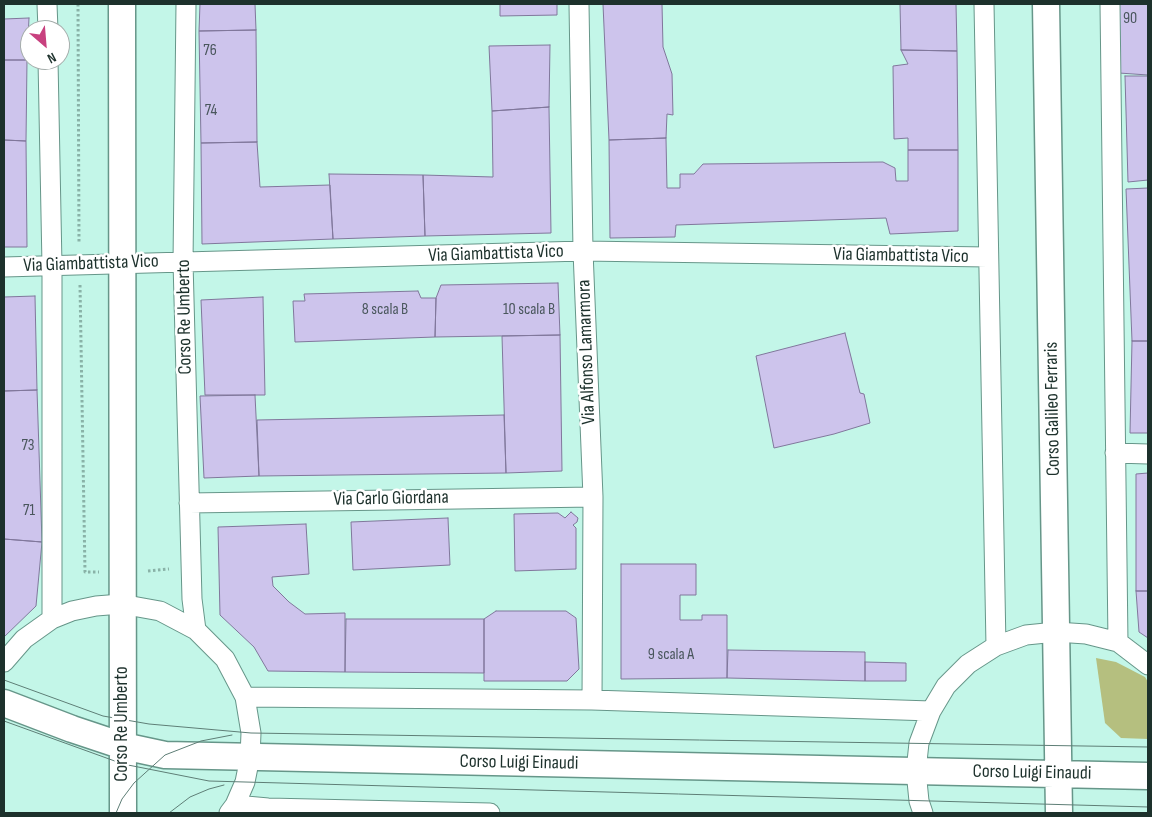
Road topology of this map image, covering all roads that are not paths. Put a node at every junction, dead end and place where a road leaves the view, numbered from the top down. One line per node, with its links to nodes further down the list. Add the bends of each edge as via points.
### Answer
1 (47, 4): 8 (street)
2 (122, 4): 13 (main road, Corso Re Umberto)
3 (186, 4): 12 (street, Corso Re Umberto)
4 (579, 4): 10 (street, Via Alfonso Lamarmora)
5 (984, 4): 11 (street)
6 (1046, 4): 23 (main road, Corso Galileo Ferraris)
7 (1110, 4): 16 (street)
8 (48, 20)
9 (48, 70): 14 (street)
10 (583, 251): 11 (street, Via Giambattista Vico); 12 (street, Via Giambattista Vico); 18 (street, Via Alfonso Lamarmora)
11 (988, 257): 25 (street)
12 (183, 262): 13 (street, Via Giambattista Vico); 19 (street, Corso Re Umberto)
13 (123, 264): 14 (street, Via Giambattista Vico); 20 (main road, Corso Re Umberto)
14 (52, 266): 15 (street, Via Giambattista Vico); 21 (street)
15 (4, 267)
16 (1115, 453): 17 (street); 24 (street)
17 (1148, 454)
18 (593, 497): 19 (street, Via Carlo Giordana); 29 (street, Via Alfonso Lamarmora)
19 (189, 503): 22 (street, Corso Re Umberto)
20 (121, 604): 21 (street, via 72,611); 22 (street, via 160,611); 32 (main road, Corso Re Umberto)
21 (52, 619): 26 (street, via 24,639)
22 (196, 630): 28 (street, via 226,659)
23 (1056, 632): 24 (street, via 1086,634); 25 (street, via 1026,635); 35 (main road, Corso Galileo Ferraris)
24 (1118, 642): 27 (street)
25 (996, 646): 31 (street, via 968,664 946,686)
26 (4, 662)
27 (1148, 665)
28 (245, 697): 29 (street); 33 (street, via 252,733)
29 (592, 700): 31 (street)
30 (4, 703): 32 (main road, Corso Luigi Einaudi)
31 (930, 711): 34 (street)
32 (123, 746): 33 (main road, Corso Luigi Einaudi, via 165,755); 38 (main road, Corso Re Umberto)
33 (250, 758): 34 (main road, Corso Luigi Einaudi); 37 (street, via 245,782)
34 (916, 771): 35 (main road, Corso Luigi Einaudi); 40 (street)
35 (1060, 774): 36 (main road, Corso Luigi Einaudi); 41 (main road, Corso Galileo Ferraris)
36 (1148, 776)
37 (232, 809): 39 (street)
38 (123, 813)
39 (490, 813)
40 (923, 813)
41 (1059, 813)

